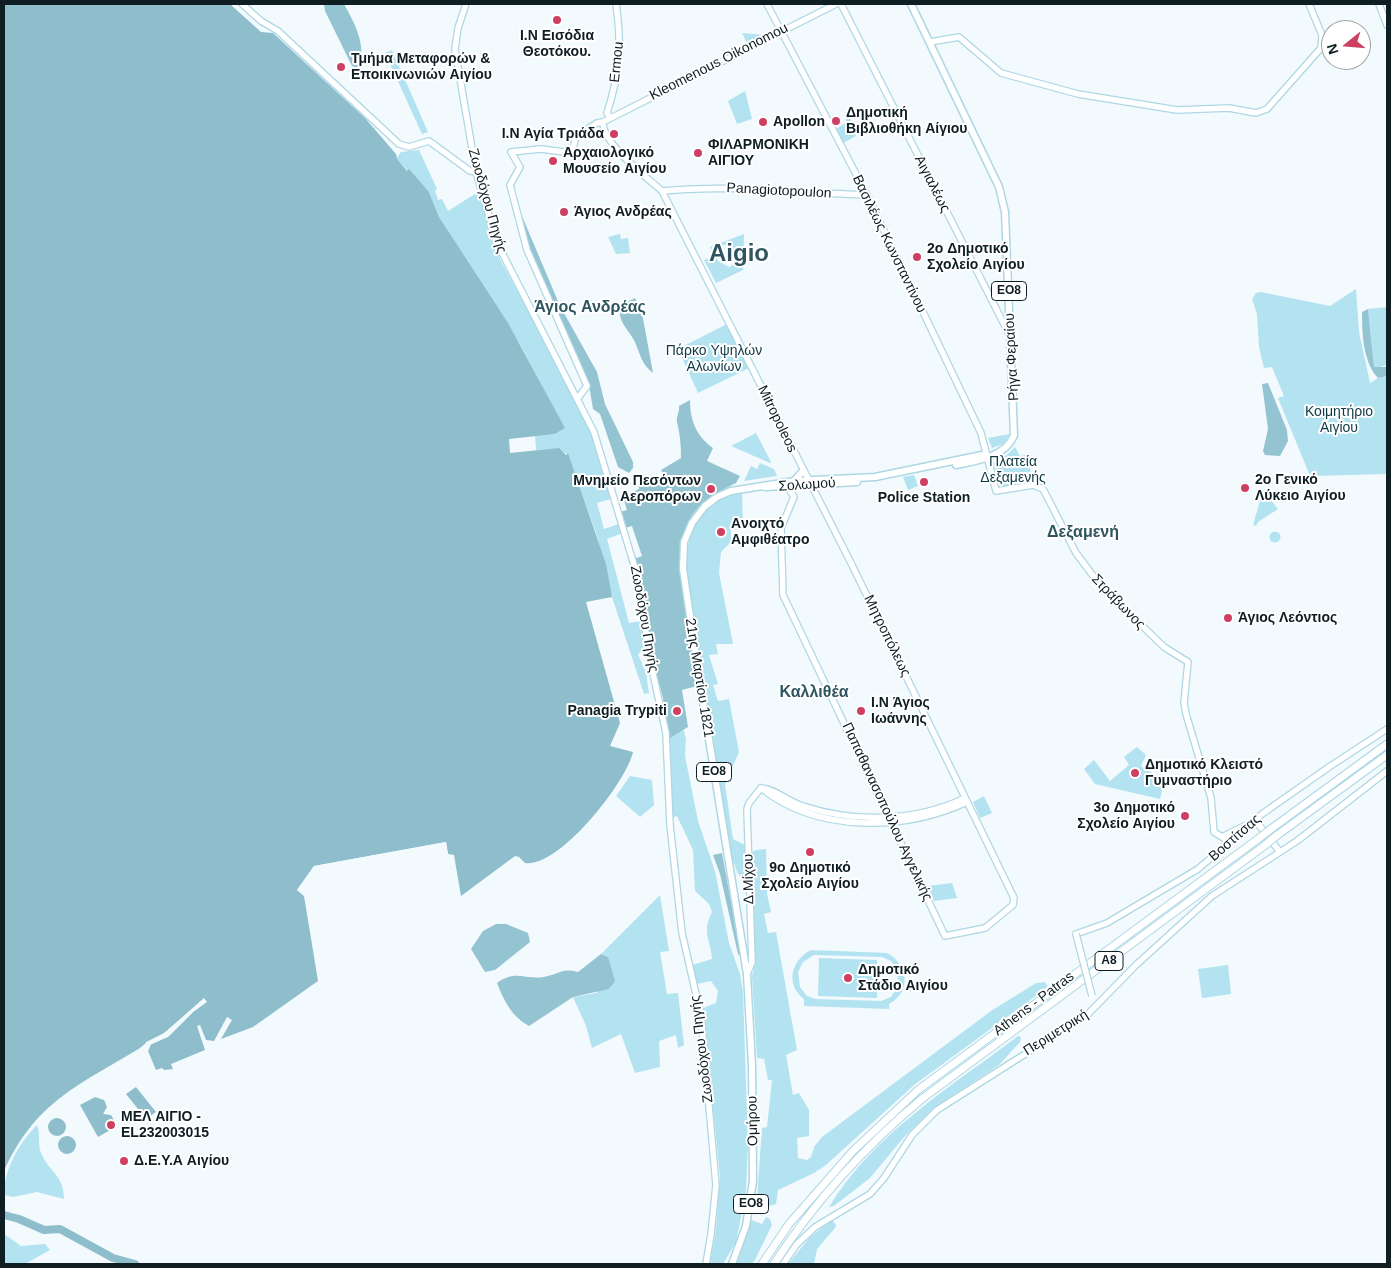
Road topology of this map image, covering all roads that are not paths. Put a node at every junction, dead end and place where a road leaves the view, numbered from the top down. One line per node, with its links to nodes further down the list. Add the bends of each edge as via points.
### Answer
1 (242, 4): 15 (street, via 278,31 399,144 410,146 429,141)
2 (466, 4): 15 (street, Ζωοδόχου Πηγής, via 455,49)
3 (616, 4): 13 (street, Ermou, via 621,50 607,112)
4 (767, 4): 11 (street, Βασιλέως Κωνσταντίνου)
5 (836, 4): 11 (street, Kleomenous Oikonomou)
6 (841, 4): 18 (street, Αιγιαλέως)
7 (911, 4): 12 (main road, Ρήγα Φεραίου / ΕΟ8)
8 (1309, 4): 12 (street, via 1322,35 1319,52 1267,109 1258,113 1229,108 1177,110 1078,94 1000,73 959,37)
9 (1379, 4): 10 (street)
10 (1387, 25)
11 (781, 31): 13 (street, Kleomenous Oikonomou); 17 (street, Βασιλέως Κωνσταντίνου)
12 (930, 42): 18 (main road, Ρήγα Φεραίου / ΕΟ8, via 1002,195 1006,215)
13 (610, 118): 14 (street, Kleomenous Oikonomou)
14 (603, 122): 16 (street, via 604,129 620,152); 19 (street, Kleomenous Oikonomou, via 576,136 572,153 513,150 511,156 520,167 510,185 527,250 587,386)
15 (476, 172): 19 (street, Ζωοδόχου Πηγής, via 499,250)
16 (662, 192): 17 (street, Panagiotopoulon, via 748,187 780,192); 22 (street, Mitropoleos)
17 (867, 195): 21 (street, Βασιλέως Κωνσταντίνου, via 981,433)
18 (1011, 338): 20 (main road, Ρήγα Φεραίου / ΕΟ8)
19 (578, 398): 41 (street, Ζωοδόχου Πηγής, via 594,432 632,553 666,732 677,897 701,1016 714,1147 715,1202)
20 (1015, 431): 21 (main road, Σολωμού / ΕΟ8, via 1008,446)
21 (987, 456): 24 (main road, Σολωμού / ΕΟ8, via 875,477); 26 (street, Βασιλέως Κωνσταντίνου, via 996,491)
22 (802, 470): 23 (main road); 24 (street, Μητροπόλεως)
23 (794, 481): 24 (main road, Σολωμού / ΕΟ8); 25 (main road, Σολωμού / ΕΟ8)
24 (809, 483): 27 (main road, Σολωμού / ΕΟ8); 32 (street, Μητροπόλεως)
25 (762, 486): 27 (main road, Σολωμού / ΕΟ8); 39 (main road, 21ης Μαρτίου 1821 / ΕΟ8, via 731,491 708,503 692,523 682,553)
26 (1026, 486): 35 (street, Στράβωνος, via 1036,485 1042,490 1076,553 1100,585 1164,647 1188,664 1186,714 1210,796 1214,831)
27 (788, 487): 33 (street, Παπαθανασοπούλου Αγγελικής, via 794,497 781,528 783,595)
28 (1387, 729): 34 (street, Βοστίτσας)
29 (1387, 744): 43 (highway, Athens - Patras / Α8, bridge, via 918,1090 853,1151 789,1224)
30 (1387, 756): 44 (highway, Athens - Patras / Α8, bridge, via 890,1125 858,1156 813,1209)
31 (1387, 771): 37 (street, Περιμετρική)
32 (965, 802): 33 (street); 38 (street, Μητροπόλεως, via 1014,902 985,928)
33 (890, 820): 38 (street, Παπαθανασοπούλου Αγγελικής); 39 (street, Δ.Μίχου, via 849,821 808,813 761,788 748,809 752,962)
34 (1255, 820): 35 (street); 36 (street, Βοστίτσας); 37 (street)
35 (1222, 837): 36 (street)
36 (1230, 842): 40 (street, Βοστίτσας, bridge, via 1178,882 1107,923 1076,934)
37 (1280, 852): 40 (street, Περιμετρική, via 1212,896 1136,965)
38 (945, 936)
39 (747, 974): 42 (main road, Ομήρου / ΕΟ8, via 753,1181 746,1226)
40 (1095, 1008): 45 (street, Περιμετρική, via 937,1110 912,1135 870,1194 815,1227)
41 (706, 1264)
42 (732, 1264)
43 (762, 1264)
44 (774, 1264)
45 (783, 1264)

